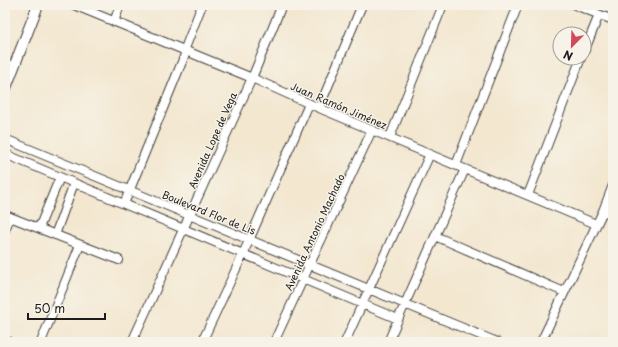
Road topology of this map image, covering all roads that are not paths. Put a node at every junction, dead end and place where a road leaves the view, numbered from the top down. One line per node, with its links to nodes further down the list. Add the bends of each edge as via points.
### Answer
1 (38, 5): 15 (street)
2 (74, 5): 12 (street, Juan Ramón Jiménez)
3 (120, 5): 12 (street)
4 (202, 5): 14 (street)
5 (282, 5): 17 (street, Avenida Lope de Vega)
6 (362, 5): 20 (street)
7 (443, 5): 22 (street)
8 (518, 5): 26 (street)
9 (575, 5): 10 (street)
10 (599, 14): 11 (street); 13 (street)
11 (613, 20)
12 (114, 22): 14 (street, Juan Ramón Jiménez)
13 (592, 32)
14 (185, 52): 17 (street, Juan Ramón Jiménez); 31 (street)
15 (9, 66): 18 (street)
16 (579, 66): 32 (street)
17 (252, 78): 19 (street, Juan Ramón Jiménez); 35 (street, Avenida Lope de Vega)
18 (5, 90)
19 (309, 104): 20 (street, Juan Ramón Jiménez); 44 (street)
20 (319, 108): 21 (street, Juan Ramón Jiménez)
21 (372, 130): 22 (street, Juan Ramón Jiménez); 48 (street, Avenida Antonio Machado)
22 (390, 138): 25 (street, Juan Ramón Jiménez)
23 (5, 139): 31 (street, Boulevard Flor de Lis)
24 (5, 154): 28 (street)
25 (430, 154): 26 (street, Juan Ramón Jiménez); 50 (street)
26 (456, 165): 27 (street, Juan Ramón Jiménez)
27 (465, 169): 32 (street, Juan Ramón Jiménez); 43 (street)
28 (60, 177): 29 (street); 39 (street)
29 (74, 183): 33 (street); 42 (street)
30 (613, 185): 34 (street)
31 (130, 190): 33 (street); 35 (street, Boulevard Flor de Lis)
32 (528, 195): 38 (street, Juan Ramón Jiménez)
33 (124, 204): 40 (street)
34 (603, 211): 36 (street); 38 (street)
35 (190, 215): 40 (street, Avenida Lope de Vega); 44 (street, Boulevard Flor de Lis)
36 (613, 215)
37 (8, 216): 39 (street); 41 (street)
38 (596, 224): 51 (street)
39 (39, 228): 42 (street)
40 (183, 229): 46 (street); 58 (street, Avenida Lope de Vega)
41 (5, 230)
42 (55, 235): 45 (street)
43 (435, 236): 51 (street); 53 (street)
44 (249, 239): 46 (street); 48 (street, Boulevard Flor de Lis)
45 (80, 245): 47 (street); 57 (street)
46 (243, 254): 49 (street); 59 (street)
47 (119, 260)
48 (310, 264): 49 (street, Avenida Antonio Machado); 50 (street, Boulevard Flor de Lis)
49 (303, 279): 52 (street); 60 (street, Avenida Antonio Machado)
50 (369, 289): 52 (street); 53 (street, Boulevard Flor de Lis)
51 (564, 292): 64 (street)
52 (362, 304): 54 (street); 61 (street)
53 (405, 304): 54 (street); 63 (street, Boulevard Flor de Lis)
54 (398, 319): 62 (street)
55 (5, 340): 56 (street)
56 (10, 342)
57 (41, 342)
58 (132, 342)
59 (202, 342)
60 (274, 342)
61 (345, 342)
62 (388, 342)
63 (497, 342)
64 (541, 342)

